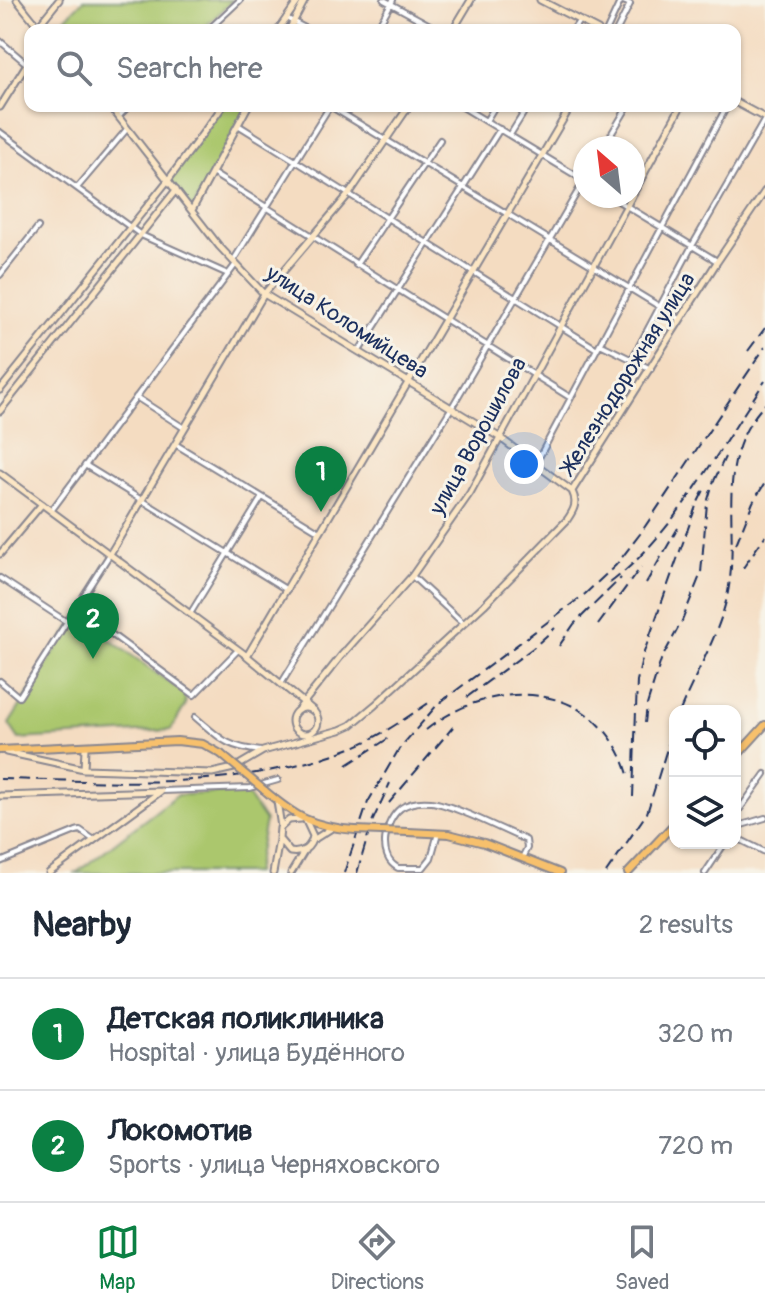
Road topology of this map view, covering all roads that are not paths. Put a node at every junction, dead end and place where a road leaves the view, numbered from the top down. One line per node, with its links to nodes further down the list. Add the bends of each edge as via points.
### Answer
1 (17, 0): 12 (street)
2 (59, 0): 13 (street)
3 (240, 0): 14 (street)
4 (302, 0): 9 (street); 11 (street)
5 (384, 0): 8 (street)
6 (471, 0): 19 (street)
7 (540, 0): 10 (street)
8 (392, 2): 17 (street); 18 (street)
9 (286, 18): 11 (street); 15 (street)
10 (579, 21): 20 (street); 21 (street)
11 (293, 22): 16 (street)
12 (36, 24)
13 (42, 24)
14 (214, 24)
15 (282, 24)
16 (297, 24)
17 (379, 24)
18 (429, 24)
19 (457, 24)
20 (577, 24)
21 (585, 24)
22 (610, 24): 23 (street, via 621,0 630,4)
23 (620, 24)
24 (0, 41): 25 (street)
25 (24, 58)
26 (24, 68): 28 (street)
27 (741, 105): 44 (street)
28 (0, 107)
29 (115, 112): 43 (street, улица Коломийцева)
30 (123, 112): 43 (street)
31 (219, 112): 60 (street)
32 (245, 112): 46 (street)
33 (326, 112): 55 (street)
34 (340, 112): 53 (street)
35 (405, 112): 53 (street)
36 (471, 112): 45 (street)
37 (491, 112): 45 (street)
38 (524, 112): 50 (street)
39 (568, 112): 54 (street)
40 (624, 112): 51 (street)
41 (678, 112): 57 (street, улица Ворошилова)
42 (724, 112): 75 (street)
43 (119, 116): 47 (street, улица Коломийцева)
44 (765, 118): 80 (street)
45 (486, 121): 48 (street)
46 (238, 125): 55 (street); 58 (street)
47 (129, 128): 60 (street, улица Коломийцева); 62 (street)
48 (500, 129): 50 (street); 61 (street)
49 (0, 132): 62 (street)
50 (510, 135): 54 (street)
51 (610, 136)
52 (440, 140): 56 (street)
53 (387, 141): 56 (street); 65 (street)
54 (544, 155): 59 (street); 71 (street)
55 (296, 161): 65 (street); 67 (street)
56 (424, 163): 61 (street); 72 (street)
57 (645, 171)
58 (212, 173): 67 (street); 70 (street)
59 (573, 173)
60 (169, 179): 63 (street, улица Коломийцева); 73 (street)
61 (464, 187): 71 (street); 79 (street)
62 (77, 188): 73 (street)
63 (176, 190): 70 (street, улица Коломийцева); 76 (street)
64 (765, 191): 82 (street, Железнодорожная улица)
65 (349, 194): 72 (street); 77 (street)
66 (573, 200): 78 (street)
67 (268, 208): 77 (street); 81 (street)
68 (625, 208): 84 (street, улица Ворошилова)
69 (629, 208): 75 (street)
70 (192, 210): 81 (street, улица Коломийцева)
71 (509, 214): 78 (street); 85 (street)
72 (387, 218): 79 (street); 83 (street)
73 (130, 226): 76 (street); 103 (street)
74 (38, 227): 87 (street)
75 (662, 228): 80 (street); 88 (street)
76 (141, 235): 86 (street); 107 (street)
77 (312, 237): 83 (street); 90 (street)
78 (550, 239): 84 (street); 91 (street)
79 (428, 243): 85 (street); 89 (street)
80 (692, 246): 82 (street); 92 (street)
81 (235, 262): 86 (street); 90 (street, улица Коломийцева)
82 (717, 262): 93 (street, Железнодорожная улица)
83 (356, 265): 89 (street)
84 (593, 266): 88 (street); 95 (street, улица Ворошилова)
85 (474, 273): 91 (street); 94 (street)
86 (228, 274): 104 (street)
87 (0, 275)
88 (630, 288): 92 (street); 97 (street)
89 (398, 291): 94 (street); 98 (street)
90 (264, 294): 98 (street, улица Коломийцева); 108 (street)
91 (515, 298): 95 (street); 96 (street)
92 (659, 306): 93 (street); 99 (street)
93 (681, 319): 100 (street, Железнодорожная улица)
94 (446, 321): 96 (street); 102 (street)
95 (560, 326): 97 (street); 101 (street, улица Ворошилова)
96 (487, 346): 101 (street); 106 (street)
97 (598, 346): 99 (street); 105 (street)
98 (359, 351): 102 (street, улица Коломийцева)
99 (632, 359): 100 (street)
100 (651, 369): 114 (street, Железнодорожная улица)
101 (533, 375): 105 (street); 109 (street, улица Ворошилова)
102 (409, 382): 106 (street, улица Коломийцева); 119 (street)
103 (0, 390)
104 (136, 397): 108 (street); 111 (street)
105 (571, 398): 112 (street)
106 (452, 407): 109 (street, улица Коломийцева); 133 (street)
107 (0, 411)
108 (185, 428): 110 (street)
109 (499, 437): 112 (street, улица Коломийцева); 123 (street, улица Ворошилова, via 470,493)
110 (175, 444): 115 (street); 116 (street)
111 (85, 465): 116 (street); 118 (street)
112 (535, 465): 114 (street, улица Коломийцева)
113 (0, 473): 117 (street)
114 (572, 491): 129 (street, Железнодорожная улица, via 575,510 567,520)
115 (262, 496): 119 (street); 122 (street)
116 (142, 501): 121 (street); 122 (street)
117 (42, 504): 118 (street); 120 (street)
118 (51, 511): 121 (street)
119 (321, 532): 125 (street)
120 (0, 554)
121 (110, 554): 126 (street); 127 (street)
122 (227, 554): 125 (street); 127 (street)
123 (412, 576): 129 (street); 134 (street, улица Ворошилова)
124 (0, 578): 128 (street)
125 (287, 590): 131 (street)
126 (76, 608): 128 (street); 130 (street, via 194,695)
127 (190, 614): 130 (street)
128 (67, 622): 132 (street, via 19,697)
129 (464, 623): 141 (street, Железнодорожная улица, via 351,725)
130 (238, 650): 131 (street)
131 (247, 656): 133 (street)
132 (0, 681)
133 (281, 684): 134 (street)
134 (302, 702): 135 (street, улица Ворошилова); 136 (street)
135 (297, 711): 136 (street); 140 (street, via 294,727 300,733)
136 (314, 711): 138 (street)
137 (195, 717): 145 (street, via 225,743)
138 (318, 719): 140 (street); 141 (street)
139 (765, 725): 146 (main road)
140 (311, 732): 141 (street); 142 (street)
141 (331, 732): 142 (street, Железнодорожная улица)
142 (299, 741): 145 (street, Железнодорожная улица)
143 (85, 748): 144 (main road); 147 (street); 152 (main road, bridge, via 203,744)
144 (0, 750): 147 (street, Железнодорожная улица)
145 (263, 751): 147 (street, Железнодорожная улица, via 234,768 212,773)
146 (741, 751)
147 (84, 769)
148 (765, 774): 153 (street)
149 (278, 780): 150 (street, via 250,788)
150 (161, 791): 151 (street); 162 (street)
151 (0, 796)
152 (276, 800): 155 (main road); 157 (street)
153 (741, 808)
154 (765, 818): 156 (street)
155 (304, 820): 157 (street, via 289,820); 158 (main road); 164 (street)
156 (741, 825)
157 (280, 828): 161 (street)
158 (332, 828): 160 (main road, bridge); 164 (street)
159 (669, 829): 174 (main road)
160 (438, 833): 168 (main road); 168 (street, via 423,868 398,868 386,857 384,844 395,814 416,802 436,802 526,840)
161 (279, 839): 166 (street, via 290,852); 171 (street)
162 (94, 840): 169 (street, via 80,830); 170 (street)
163 (741, 840): 167 (street)
164 (312, 841): 166 (street)
165 (721, 849): 175 (street)
166 (305, 850): 172 (street)
167 (765, 852)
168 (522, 858): 173 (main road)
169 (0, 862)
170 (49, 873)
171 (273, 873)
172 (291, 873)
173 (560, 873)
174 (628, 873)
175 (705, 873)

